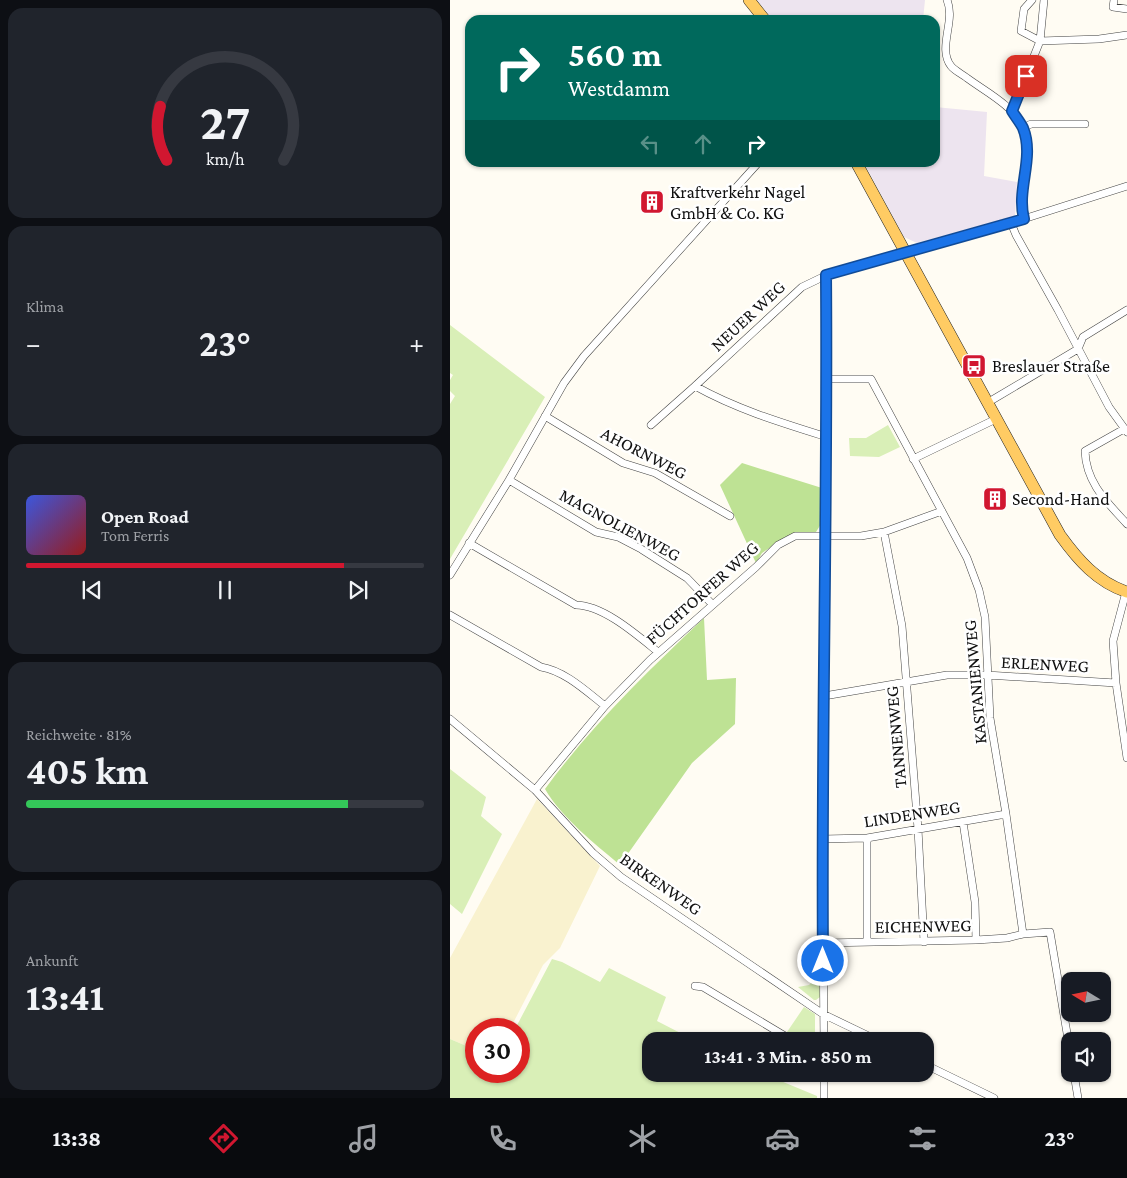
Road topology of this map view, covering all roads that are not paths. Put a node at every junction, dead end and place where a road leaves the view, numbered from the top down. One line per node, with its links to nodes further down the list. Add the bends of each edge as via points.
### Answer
1 (749, 0): 7 (main road)
2 (947, 0): 10 (street, via 950,8 945,55 952,67)
3 (1032, 0): 9 (street, via 1024,9 1021,31)
4 (1044, 0): 9 (street)
5 (1114, 0): 6 (street, via 1113,7)
6 (1127, 9)
7 (761, 15)
8 (1127, 35): 9 (street)
9 (1040, 41): 10 (street)
10 (1012, 111): 12 (street)
11 (1085, 124): 12 (street, via 1031,124)
12 (1023, 128): 16 (street, via 1027,145 1021,208)
13 (754, 167): 25 (street, via 584,356)
14 (859, 167): 18 (main road)
15 (1127, 186): 16 (street, NEUER WEG)
16 (1024, 219): 17 (street, NEUER WEG)
17 (1011, 223): 18 (street, NEUER WEG); 21 (street)
18 (905, 252): 19 (street, NEUER WEG); 24 (main road)
19 (826, 275): 22 (street); 23 (street, NEUER WEG, via 802,286)
20 (1127, 310): 21 (street, via 1083,337)
21 (1078, 349): 24 (street); 28 (street, via 1109,407)
22 (827, 379): 29 (street); 30 (street, KASTANIENWEG, via 871,379)
23 (695, 386): 27 (street, NEUER WEG); 29 (street, via 719,400)
24 (987, 403): 26 (main road)
25 (545, 416): 31 (street); 33 (street, AHORNWEG, via 624,463 655,473)
26 (996, 418): 30 (street); 39 (main road, via 1068,546 1101,580)
27 (651, 425)
28 (1126, 430): 34 (street, via 1085,451 1085,464 1100,496)
29 (827, 437): 36 (street)
30 (913, 459): 32 (street, KASTANIENWEG)
31 (509, 480): 37 (street); 40 (street, MAGNOLIENWEG, via 596,532 618,536 641,549 687,578)
32 (942, 511): 35 (street, FÜCHTORFER WEG); 43 (street, KASTANIENWEG, via 980,590 985,617)
33 (730, 516)
34 (1127, 524)
35 (884, 532): 36 (street, FÜCHTORFER WEG); 44 (street, TANNENWEG, via 902,626)
36 (827, 536): 40 (street, FÜCHTORFER WEG, via 795,536 778,545); 46 (street)
37 (469, 543): 38 (street); 42 (street, via 576,605 587,605 627,627)
38 (450, 575)
39 (1126, 592): 45 (street, via 1112,641)
40 (712, 604): 42 (street, FÜCHTORFER WEG)
41 (450, 615): 47 (street, via 576,684)
42 (658, 652): 47 (street, FÜCHTORFER WEG)
43 (987, 675): 44 (street, ERLENWEG, via 947,675); 45 (street, ERLENWEG); 51 (street, KASTANIENWEG, via 990,718)
44 (906, 681): 46 (street, ERLENWEG); 53 (street, TANNENWEG)
45 (1116, 683): 49 (street)
46 (824, 696): 55 (street)
47 (605, 706): 50 (street, FÜCHTORFER WEG)
48 (450, 719): 50 (street, BIRKENWEG)
49 (1127, 758)
50 (535, 790): 62 (street, BIRKENWEG, via 593,853 621,877)
51 (1006, 814): 52 (street, LINDENWEG); 56 (street, KASTANIENWEG)
52 (963, 822): 53 (street, LINDENWEG); 57 (street, via 975,902)
53 (918, 829): 54 (street, LINDENWEG); 59 (street, TANNENWEG)
54 (867, 838): 55 (street, LINDENWEG); 58 (street)
55 (823, 839): 60 (street)
56 (1023, 934): 57 (street, EICHENWEG); 66 (street, via 1050,932)
57 (976, 940): 59 (street, EICHENWEG)
58 (867, 942): 59 (street, EICHENWEG); 60 (street, EICHENWEG)
59 (924, 942)
60 (823, 943): 62 (street)
61 (695, 986): 63 (street, via 703,987)
62 (823, 1014): 64 (street); 65 (street, BIRKENWEG)
63 (777, 1032)
64 (824, 1032)
65 (860, 1032)
66 (1067, 1032)
67 (934, 1068): 71 (street)
68 (824, 1082): 70 (street)
69 (1075, 1082): 72 (street)
70 (824, 1098)
71 (994, 1098)
72 (1078, 1098)

